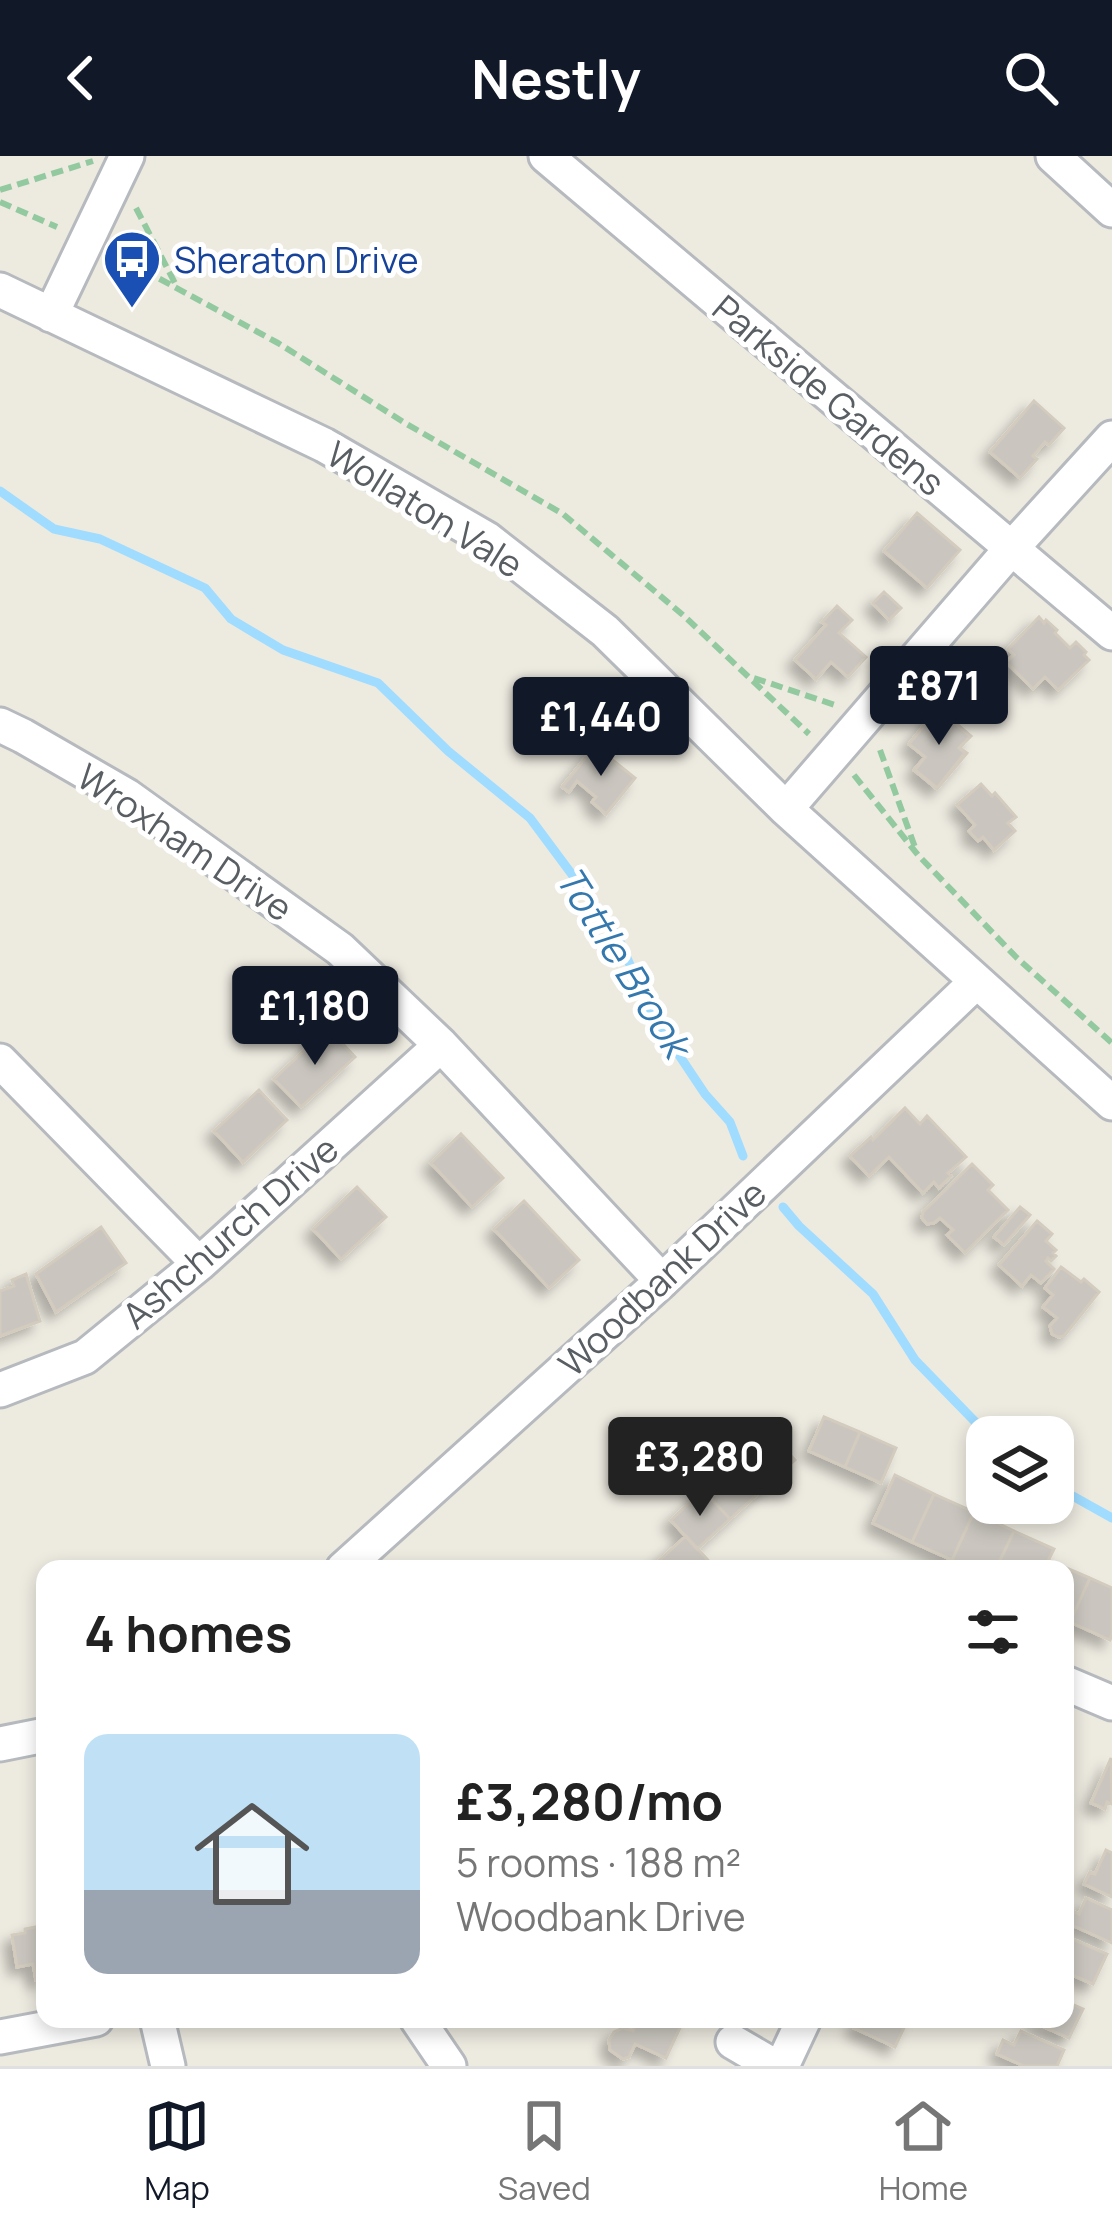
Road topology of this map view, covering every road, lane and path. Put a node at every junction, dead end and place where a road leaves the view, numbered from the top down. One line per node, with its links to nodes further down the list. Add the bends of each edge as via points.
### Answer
1 (127, 156): 6 (street)
2 (546, 156): 8 (street, Parkside Gardens)
3 (1053, 156): 4 (street)
4 (1112, 211)
5 (0, 290): 6 (street, Wollaton Vale)
6 (51, 315): 11 (street, Wollaton Vale, via 324,445 487,539 605,631)
7 (1112, 438): 8 (street)
8 (1010, 550): 9 (street, Parkside Gardens); 11 (street)
9 (1112, 633)
10 (0, 725): 13 (street, Wroxham Drive, via 127,796 225,865 340,949)
11 (786, 809): 12 (street, Wollaton Vale)
12 (976, 982): 15 (street, Wollaton Vale); 17 (street, Woodbank Drive)
13 (441, 1045): 16 (street, Ashchurch Drive); 17 (street, Wroxham Drive)
14 (0, 1061): 16 (street)
15 (1112, 1103)
16 (199, 1264): 18 (street, Ashchurch Drive, via 86,1357)
17 (662, 1281): 19 (street, Woodbank Drive)
18 (0, 1390)
19 (353, 1560)
20 (1074, 1687): 21 (street)
21 (1112, 1703)
22 (36, 1737): 23 (street)
23 (0, 1744)
24 (48, 2028): 28 (street)
25 (159, 2028): 30 (street)
26 (422, 2028): 31 (street)
27 (799, 2028): 32 (street)
28 (0, 2037)
29 (733, 2042): 32 (street)
30 (168, 2066)
31 (449, 2066)
32 (778, 2066)

